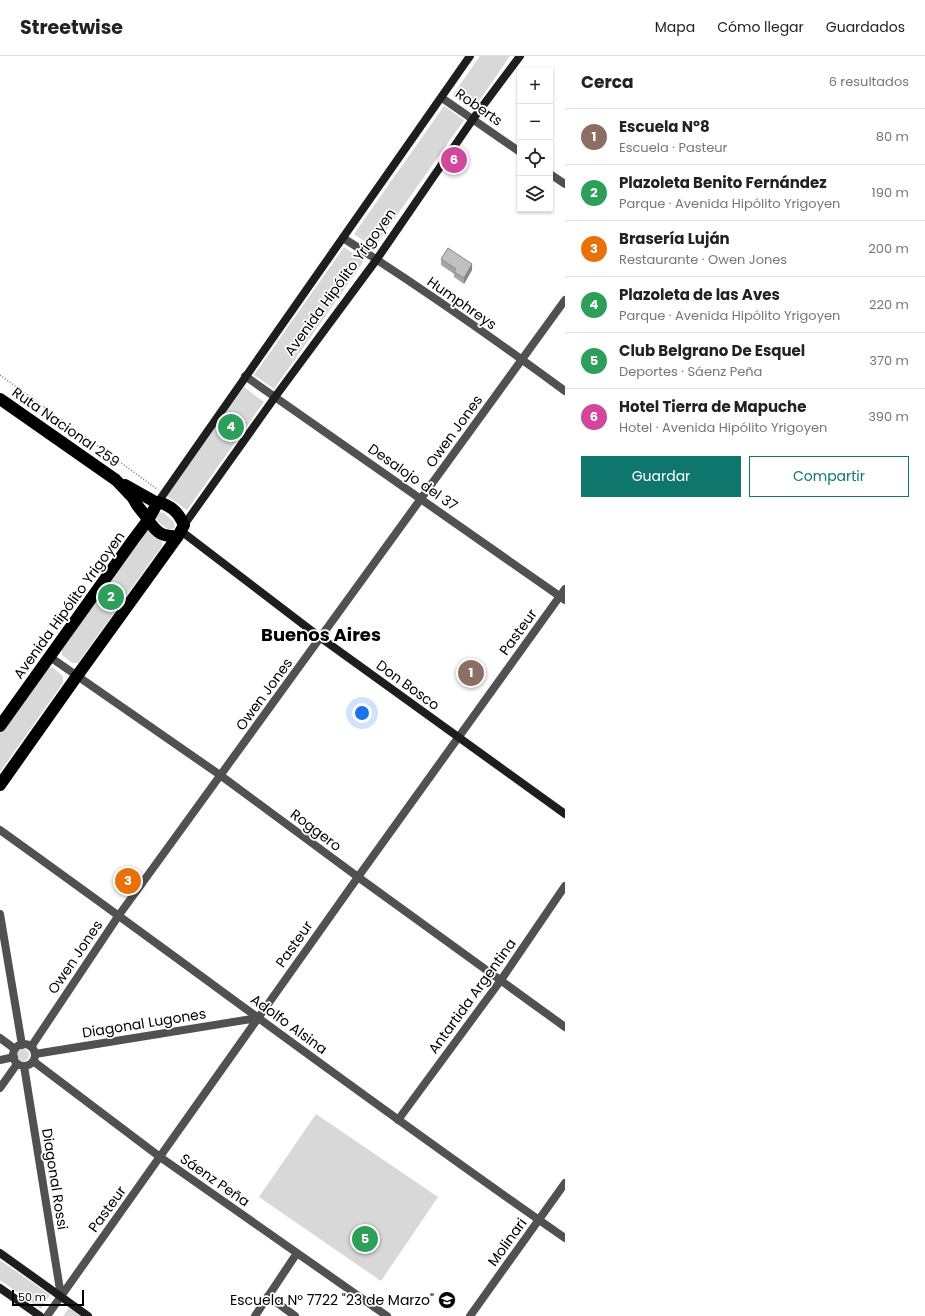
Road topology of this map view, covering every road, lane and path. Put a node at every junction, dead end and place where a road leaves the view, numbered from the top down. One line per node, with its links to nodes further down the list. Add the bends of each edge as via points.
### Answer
1 (470, 56): 3 (street, Avenida Hipólito Yrigoyen)
2 (520, 56): 4 (street, Avenida Hipólito Yrigoyen)
3 (442, 98): 4 (street, Roberts); 8 (street, Avenida Hipólito Yrigoyen)
4 (473, 119): 5 (street, Roberts); 9 (street, Avenida Hipólito Yrigoyen)
5 (517, 150)
6 (553, 176): 7 (street)
7 (565, 184)
8 (343, 238): 9 (street, Humphreys); 13 (street, Avenida Hipólito Yrigoyen)
9 (378, 260): 11 (street, Humphreys); 15 (street, Avenida Hipólito Yrigoyen)
10 (565, 300): 11 (street, Owen Jones)
11 (522, 359): 14 (street, Humphreys); 19 (street, Owen Jones)
12 (0, 375): 18 (path)
13 (245, 376): 15 (street, Desalojo del 37); 18 (street, Avenida Hipólito Yrigoyen)
14 (565, 391)
15 (276, 397): 19 (street, Desalojo del 37); 21 (street, Avenida Hipólito Yrigoyen)
16 (0, 399): 17 (highway, Ruta Nacional 259)
17 (116, 480): 18 (highway, Ruta Nacional 259); 20 (highway, Ruta Nacional 259)
18 (159, 499): 20 (highway, Avenida Hipólito Yrigoyen); 21 (highway, Ruta Nacional 259, via 180,515)
19 (421, 499): 23 (street, Desalojo del 37); 24 (street, Owen Jones)
20 (148, 519): 21 (highway, Ruta Nacional 259, via 158,532 167,537); 25 (highway, Avenida Hipólito Yrigoyen)
21 (181, 531): 24 (street, Don Bosco); 26 (highway, Avenida Hipólito Yrigoyen)
22 (565, 589): 23 (street, Pasteur)
23 (563, 598): 28 (street, Pasteur)
24 (321, 638): 28 (street, Don Bosco); 29 (street, Owen Jones)
25 (50, 657): 26 (street, Roggero); 27 (highway, Avenida Hipólito Yrigoyen)
26 (77, 676): 29 (street, Roggero); 30 (highway, Avenida Hipólito Yrigoyen)
27 (0, 726)
28 (459, 738): 31 (street, Don Bosco); 33 (street, Pasteur)
29 (220, 775): 33 (street, Roggero); 36 (street, Owen Jones)
30 (0, 785)
31 (565, 814)
32 (0, 830): 36 (street, Adolfo Alsina)
33 (358, 877): 37 (street, Roggero); 38 (street, Pasteur)
34 (565, 886): 37 (street, Antartida Argentina)
35 (0, 914): 42 (street, Diagonal Rossi)
36 (119, 915): 38 (street, Adolfo Alsina); 41 (street, Owen Jones)
37 (501, 980): 39 (street, Roggero); 45 (street, Antartida Argentina)
38 (258, 1018): 41 (street, Diagonal Lugones); 45 (street, Adolfo Alsina); 46 (street, Pasteur)
39 (565, 1027)
40 (0, 1038): 42 (street)
41 (33, 1054): 42 (street); 42 (street, via 29,1065); 46 (street, Sáenz Peña)
42 (18, 1056): 43 (street); 44 (street); 53 (street, Diagonal Rossi)
43 (0, 1060)
44 (0, 1088)
45 (398, 1120): 48 (street, Adolfo Alsina)
46 (160, 1157): 51 (street, Sáenz Peña); 53 (street, Pasteur)
47 (565, 1183): 48 (street, Molinari)
48 (539, 1220): 49 (street, Adolfo Alsina); 61 (street, Molinari)
49 (565, 1238)
50 (0, 1253): 53 (street)
51 (297, 1253): 54 (street); 60 (street, Sáenz Peña)
52 (0, 1288): 55 (street)
53 (60, 1296): 56 (street, Pasteur); 57 (street)
54 (268, 1296): 58 (street); 59 (street)
55 (40, 1316)
56 (47, 1316)
57 (88, 1316)
58 (255, 1316)
59 (295, 1316)
60 (387, 1316)
61 (470, 1316)

